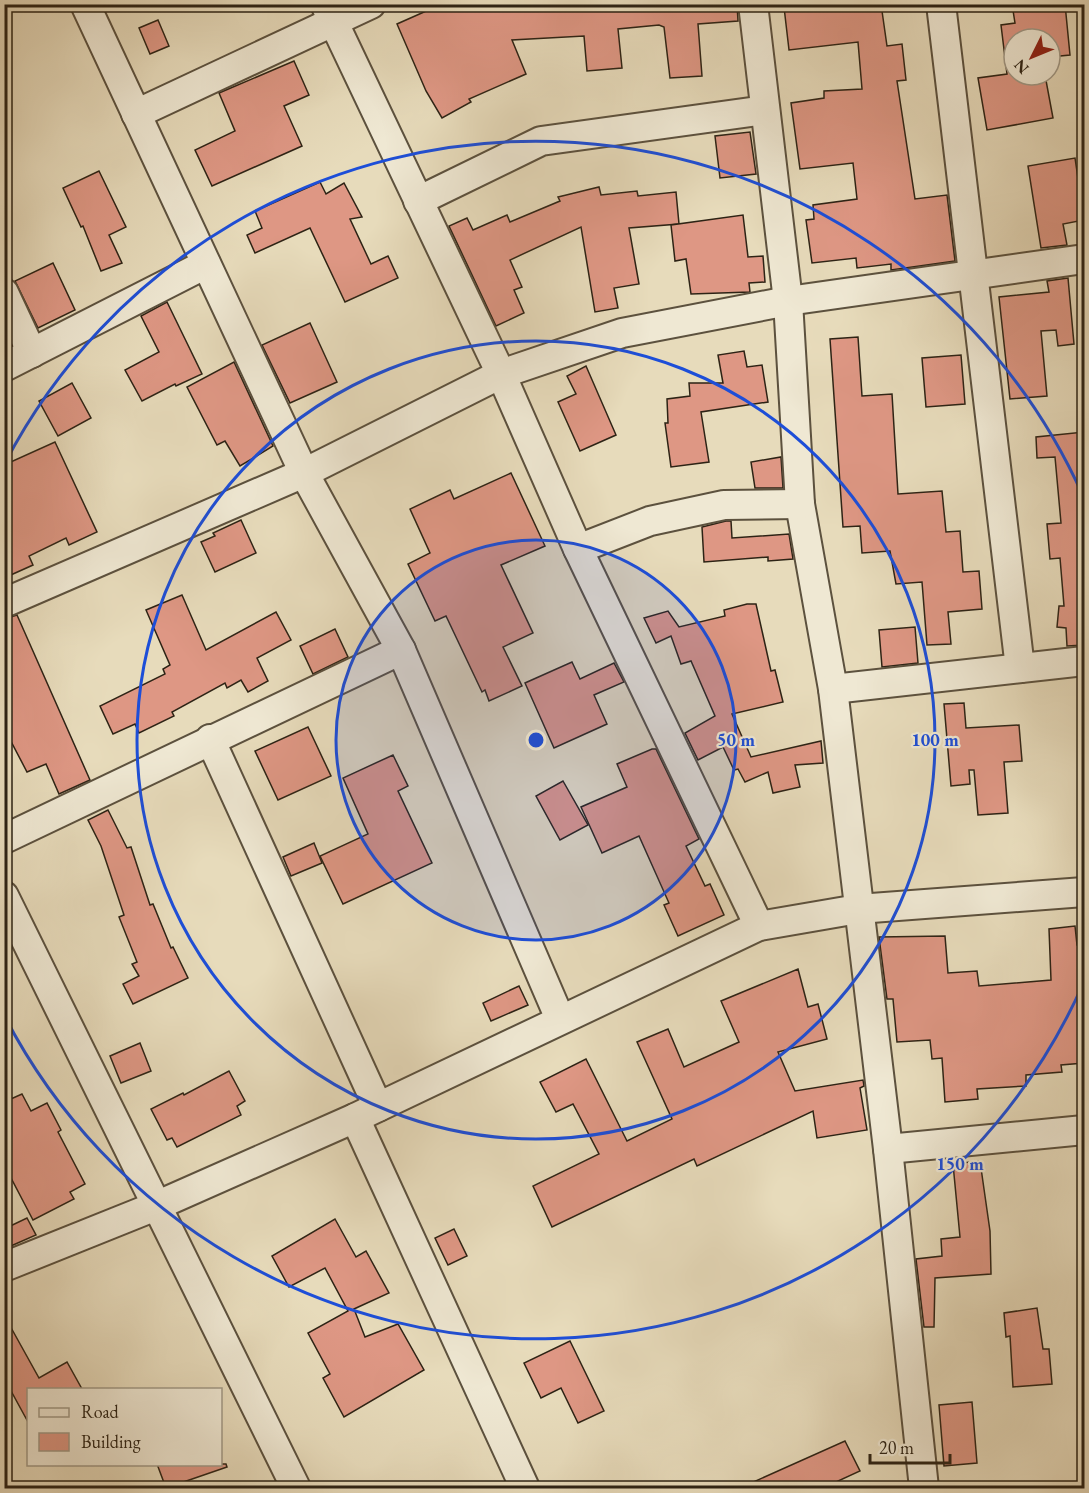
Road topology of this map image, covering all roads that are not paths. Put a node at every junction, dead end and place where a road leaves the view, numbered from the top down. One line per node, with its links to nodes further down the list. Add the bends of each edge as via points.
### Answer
1 (85, 4): 7 (street)
2 (371, 4): 5 (street)
3 (753, 4): 6 (street)
4 (941, 4): 11 (street)
5 (329, 13): 7 (street); 8 (street)
6 (765, 110): 8 (street, via 541,141); 13 (street)
7 (136, 114): 10 (street)
8 (418, 201): 16 (street)
9 (1084, 259): 11 (street)
10 (206, 264): 14 (street); 17 (street)
11 (974, 273): 13 (street); 23 (street)
12 (4, 293): 14 (street)
13 (788, 301): 16 (street, via 622,333); 18 (street)
14 (32, 353): 15 (street)
15 (4, 367)
16 (501, 374): 17 (street); 19 (street)
17 (304, 472): 20 (street); 21 (street)
18 (800, 504): 19 (street, via 724,505 650,521); 24 (street)
19 (578, 549): 30 (street)
20 (4, 603)
21 (401, 650): 25 (street); 31 (street)
22 (1084, 661): 23 (street)
23 (1020, 668): 24 (street)
24 (833, 689): 29 (street)
25 (210, 739): 26 (street); 32 (street)
26 (4, 839)
27 (1084, 892): 29 (street)
28 (4, 896): 35 (street)
29 (858, 909): 30 (street); 34 (street)
30 (759, 926): 31 (street)
31 (560, 1019): 32 (street)
32 (367, 1112): 35 (street); 38 (street)
33 (1084, 1130): 34 (street)
34 (888, 1149): 39 (street)
35 (156, 1206): 36 (street); 37 (street)
36 (4, 1267)
37 (296, 1488)
38 (525, 1488)
39 (924, 1488)

